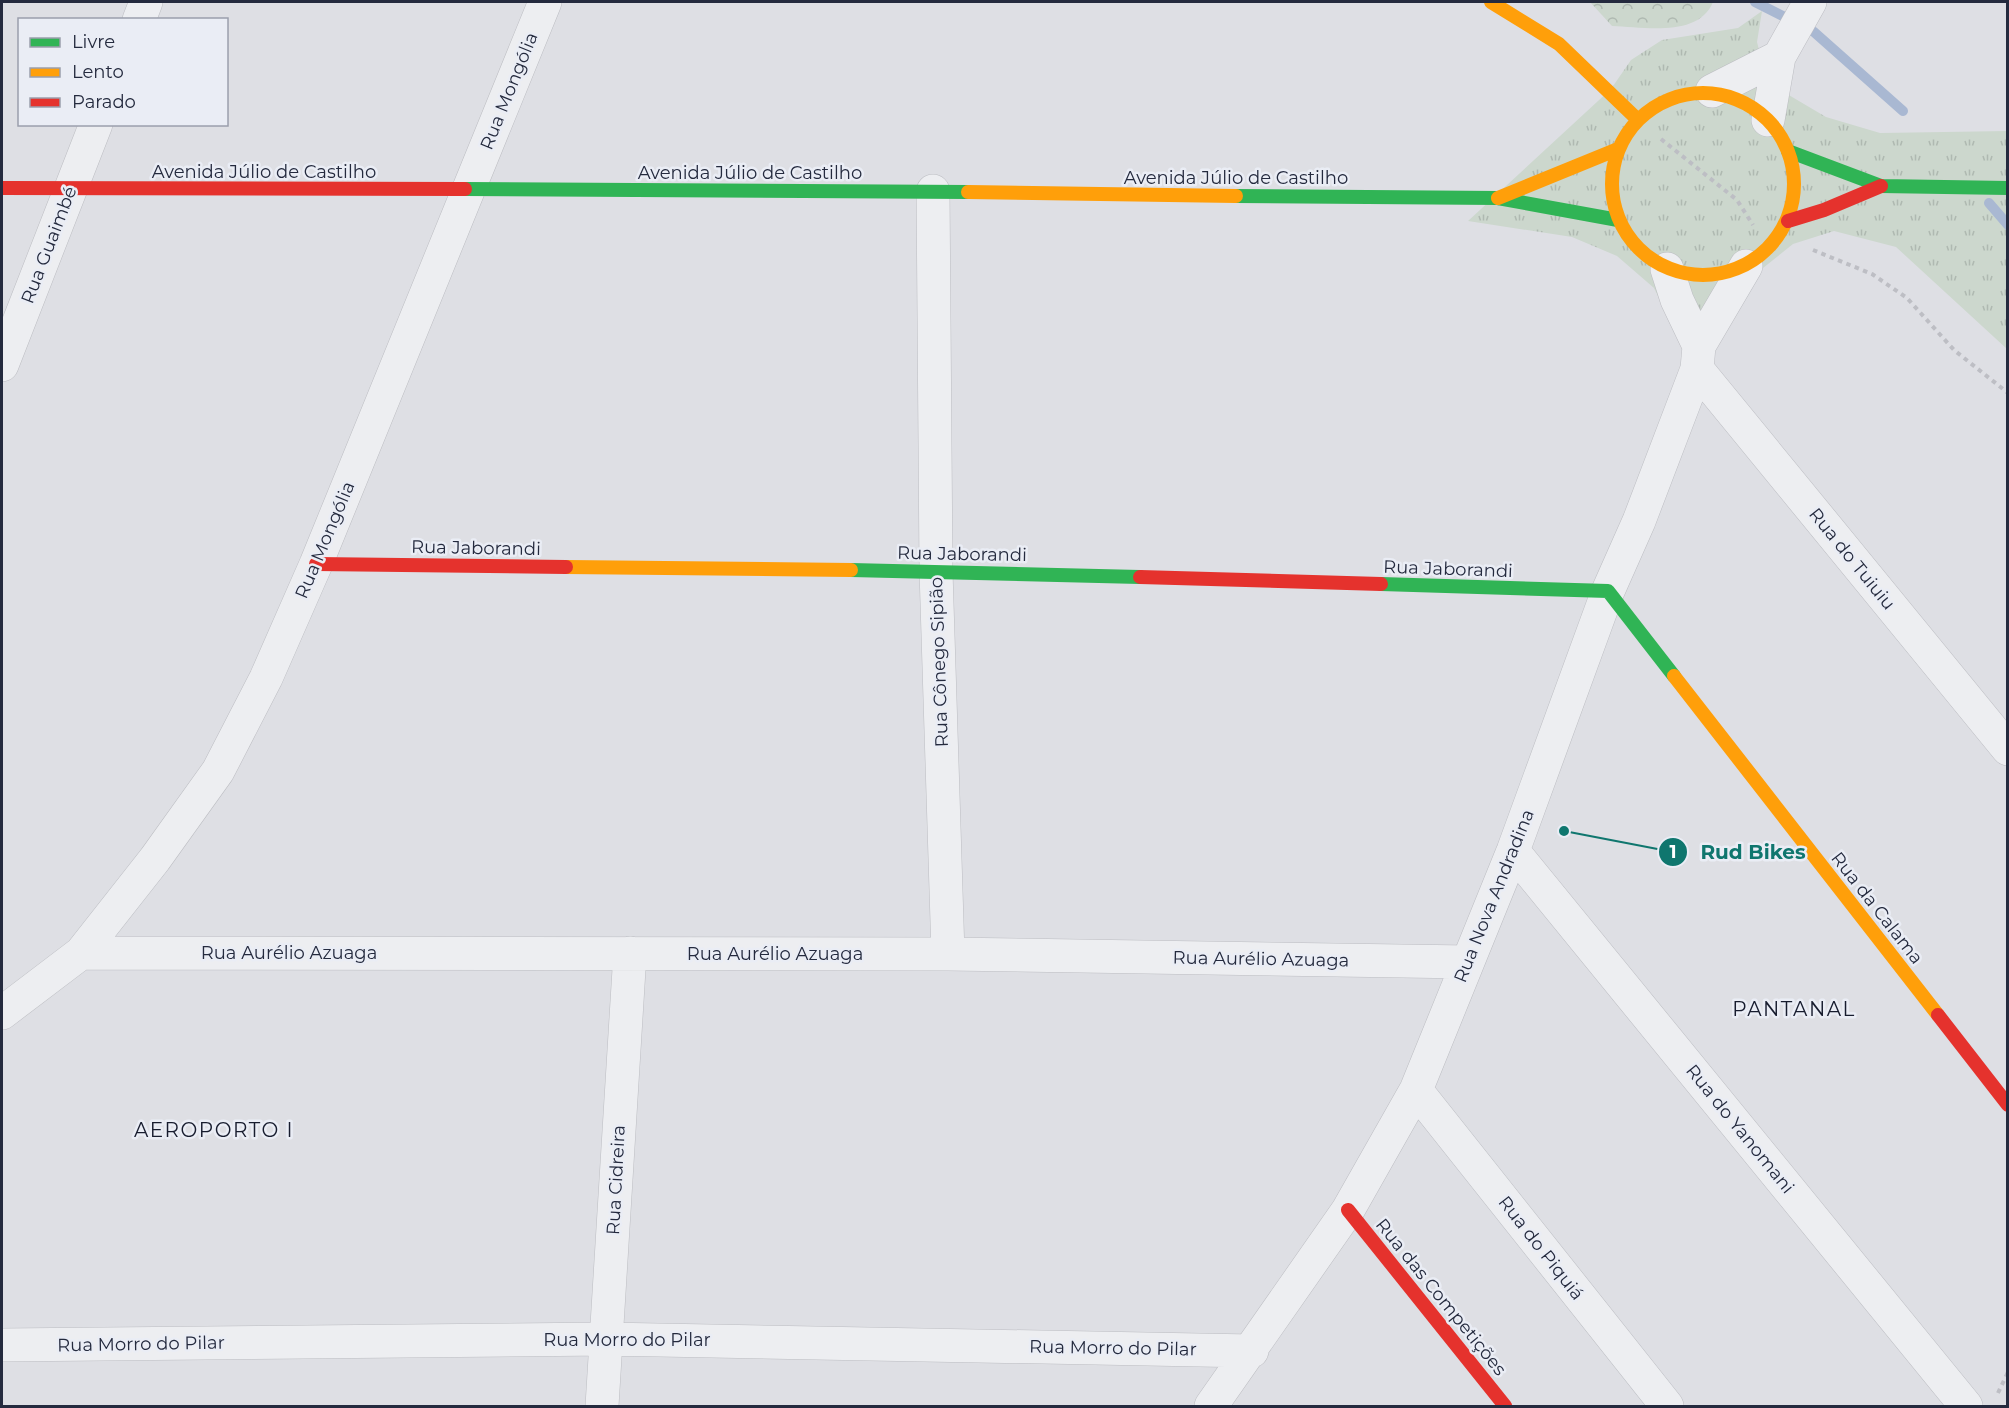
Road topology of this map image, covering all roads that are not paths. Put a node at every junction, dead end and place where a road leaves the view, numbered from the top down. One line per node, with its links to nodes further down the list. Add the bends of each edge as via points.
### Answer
1 (146, 2): 5 (street)
2 (545, 2): 17 (street, Rua Mongólia)
3 (1491, 2): 8 (main road, via 1559,44)
4 (1809, 4): 6 (street)
5 (140, 18)
6 (1781, 53): 7 (street); 9 (street)
7 (1712, 91): 8 (main road, via 1675,97); 9 (main road, via 1738,99)
8 (1637, 119): 11 (main road)
9 (1768, 120): 12 (main road)
10 (95, 126): 16 (street, Rua Guaimbé)
11 (1618, 148): 19 (main road); 20 (main road, via 1610,184)
12 (1788, 151): 13 (main road); 21 (main road, via 1795,186)
13 (1881, 186): 15 (main road); 21 (main road)
14 (2, 188): 16 (main road, Avenida Júlio de Castilho)
15 (2007, 188)
16 (70, 189): 17 (main road, Avenida Júlio de Castilho); 25 (street, Rua Guaimbé)
17 (470, 190): 18 (main road, Avenida Júlio de Castilho); 26 (street, Rua Mongólia)
18 (933, 191): 19 (main road, Avenida Júlio de Castilho); 27 (street, Rua Cônego Sipião)
19 (1498, 198): 20 (main road)
20 (1618, 220): 23 (main road, via 1638,250)
21 (1788, 221): 22 (main road)
22 (1757, 258): 23 (main road, via 1707,276); 24 (street, Rua Nova Andradina)
23 (1667, 269): 24 (street)
24 (1698, 358): 28 (street, Rua Nova Andradina, via 1640,521); 29 (street, Rua do Tuiuiu)
25 (2, 365)
26 (315, 564): 27 (main road, Rua Jaborandi); 31 (street, Rua Mongólia, via 266,678 218,771)
27 (936, 571): 28 (main road, Rua Jaborandi); 33 (street, Rua Cônego Sipião)
28 (1608, 591): 30 (street, Rua Nova Andradina); 37 (main road, Rua da Calama)
29 (2007, 749)
30 (1513, 851): 34 (street, Rua Nova Andradina); 42 (street, Rua do Yanomani)
31 (81, 953): 32 (street, Rua Aurélio Azuaga); 35 (street, Rua Mongólia)
32 (630, 953): 33 (street, Rua Aurélio Azuaga); 39 (street, Rua Cidreira)
33 (948, 954): 34 (street, Rua Aurélio Azuaga)
34 (1468, 962): 36 (street, Rua Nova Andradina)
35 (2, 1013)
36 (1416, 1090): 38 (street, Rua Nova Andradina); 46 (street, Rua do Piquiá)
37 (2007, 1105)
38 (1348, 1210): 41 (street, Rua Nova Andradina); 45 (main road, Rua das Competições)
39 (606, 1339): 40 (street, Rua Morro do Pilar); 41 (street, Rua Morro do Pilar); 43 (street, Rua Cidreira)
40 (2, 1345)
41 (1252, 1351): 44 (street, Rua Nova Andradina)
42 (1981, 1402)
43 (602, 1407)
44 (1211, 1407)
45 (1505, 1407)
46 (1667, 1407)

